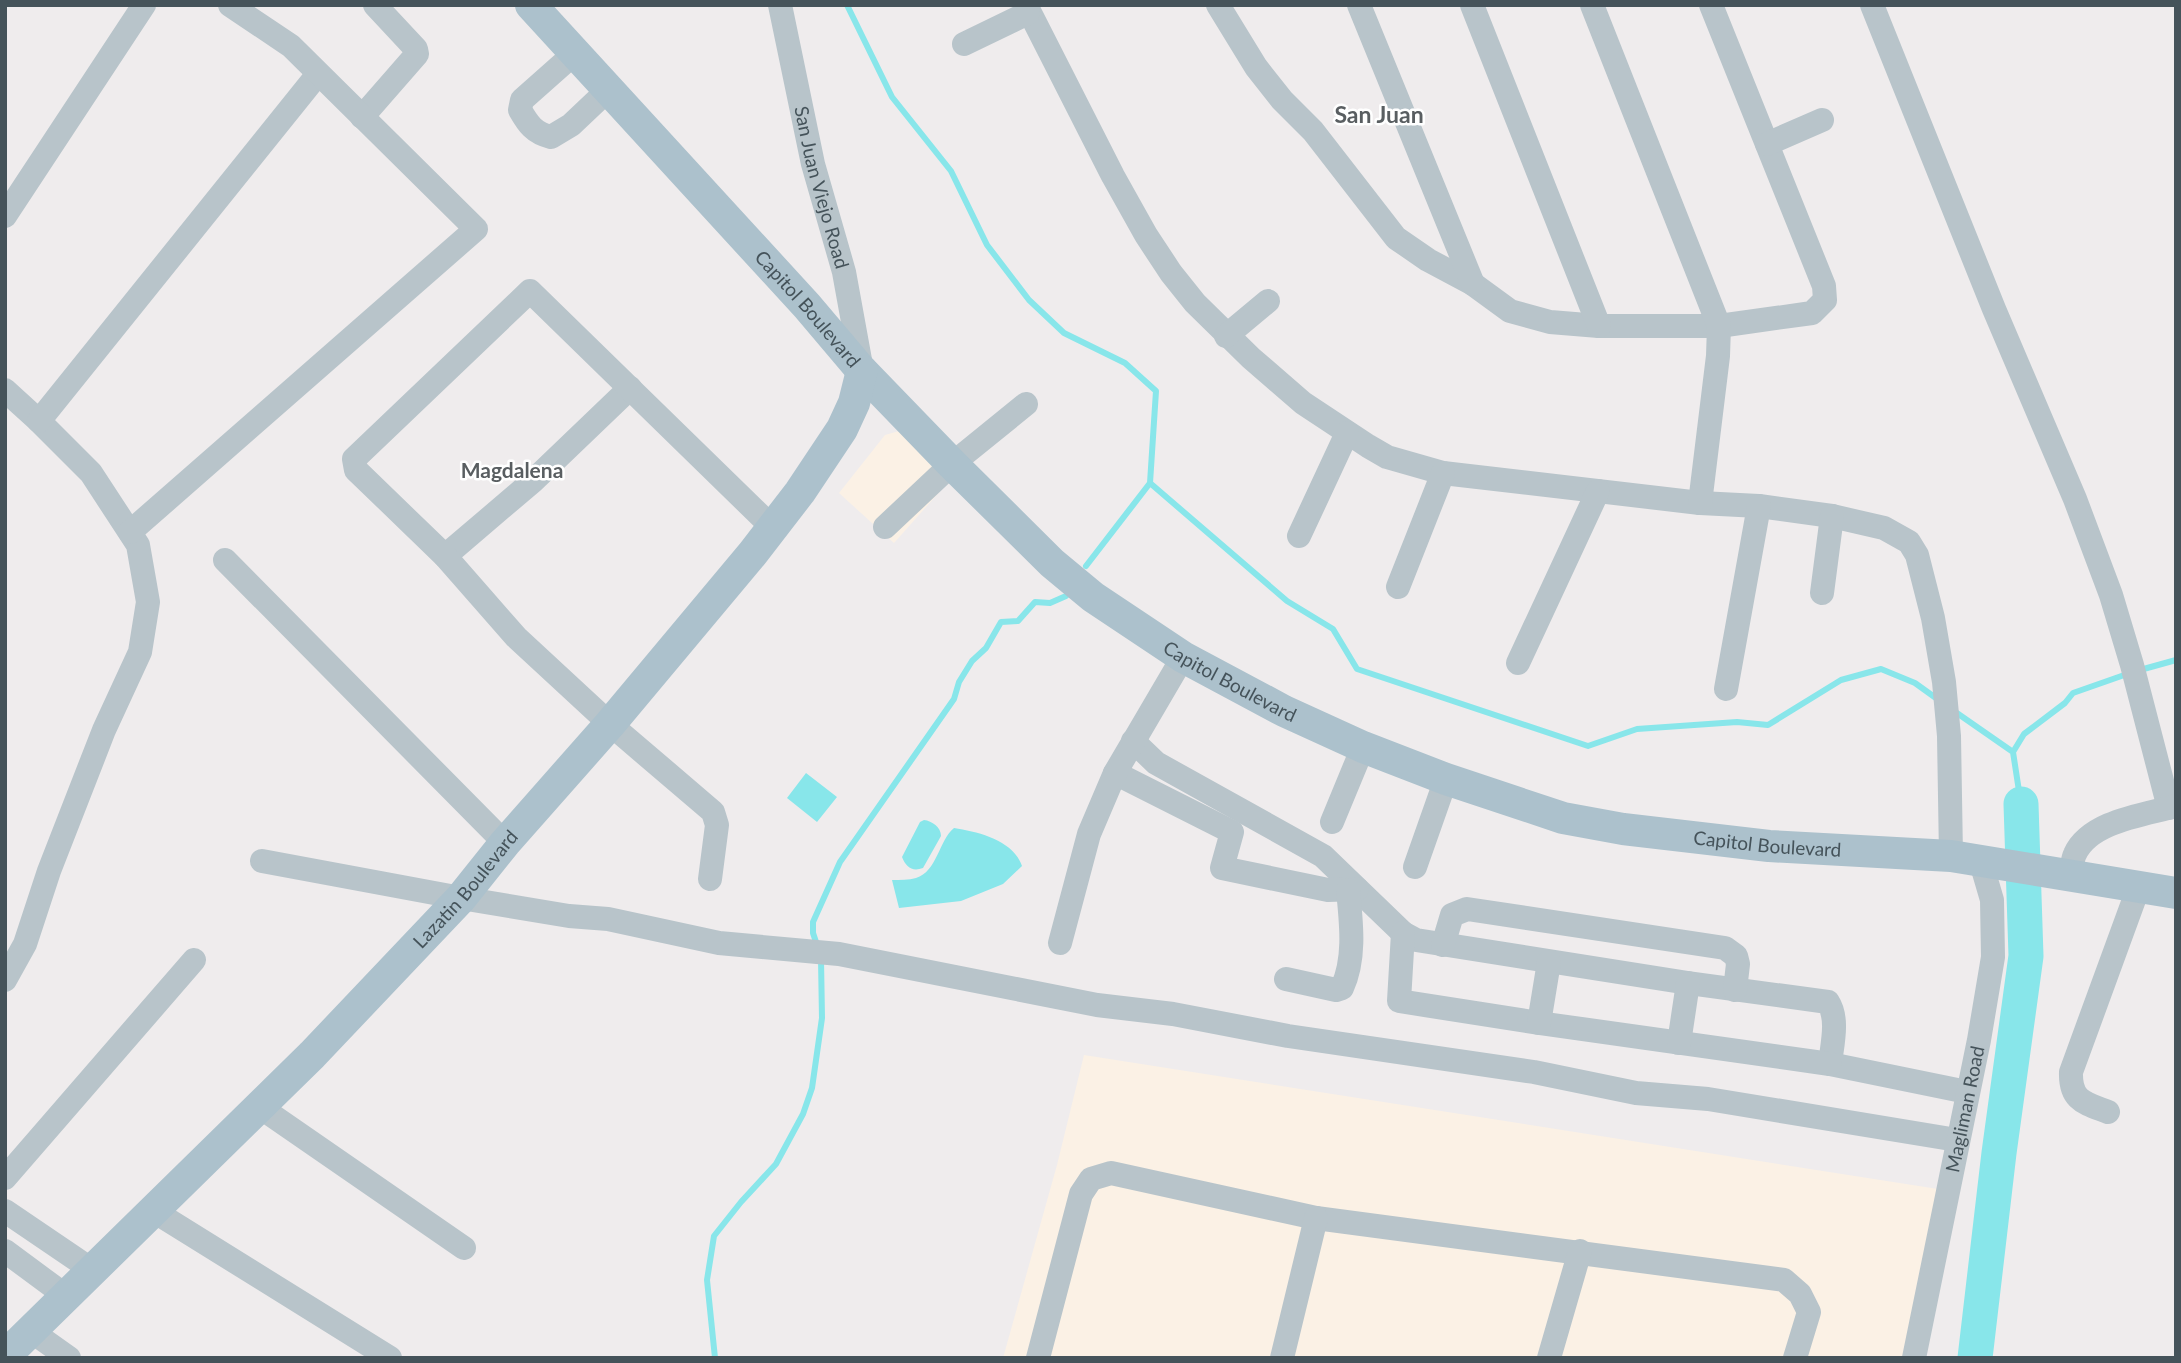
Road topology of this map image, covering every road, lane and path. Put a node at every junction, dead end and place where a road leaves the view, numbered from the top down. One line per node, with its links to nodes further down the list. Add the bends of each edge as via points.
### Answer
1 (144, 5): 20 (street)
2 (230, 5): 15 (street, via 291,46)
3 (375, 5): 17 (street, via 417,54)
4 (531, 5): 14 (main road, Capitol Boulevard)
5 (780, 5): 26 (street, San Juan Viejo Road, via 816,175 844,272)
6 (1218, 5): 21 (street, via 1255,67 1313,131 1396,238)
7 (1359, 5): 21 (street)
8 (1472, 5): 23 (street)
9 (1592, 5): 24 (street)
10 (1711, 5): 19 (street)
11 (1872, 5): 54 (street, via 2111,595)
12 (1027, 9): 13 (street); 25 (street, via 1146,235 1171,273)
13 (964, 44)
14 (575, 53): 16 (main road, Capitol Boulevard); 16 (street, via 522,100 520,110 529,125 551,137)
15 (318, 74): 17 (street); 30 (street)
16 (608, 90): 26 (main road, Capitol Boulevard)
17 (362, 117): 40 (street, via 476,229)
18 (1822, 120): 19 (street)
19 (1767, 144): 24 (street, via 1824,286 1825,300 1812,313)
20 (5, 216)
21 (1473, 284): 23 (street, via 1510,311 1550,322)
22 (1268, 302): 25 (street)
23 (1599, 326): 24 (street)
24 (1719, 327): 35 (street)
25 (1226, 336): 31 (street, via 1303,403)
26 (862, 371): 32 (main road, Capitol Boulevard); 39 (main road, Lazatin Boulevard, via 842,429)
27 (630, 388): 39 (street); 42 (street, via 533,481); 42 (street, via 530,291 354,458 356,470)
28 (5, 390): 30 (street)
29 (1026, 404): 32 (street)
30 (39, 421): 40 (street, via 91,473)
31 (1348, 433): 33 (street, via 1387,457); 41 (street)
32 (952, 464): 38 (street); 46 (main road, Capitol Boulevard, via 1052,564)
33 (1443, 473): 34 (street); 44 (street)
34 (1598, 491): 35 (street); 47 (street)
35 (1700, 503): 36 (street)
36 (1759, 506): 37 (street); 48 (street)
37 (1832, 516): 45 (street); 57 (street, Magliman Road, via 1891,531 1909,542 1917,555 1933,618 1949,736)
38 (885, 527)
39 (773, 528): 49 (main road, Lazatin Boulevard)
40 (130, 532): 72 (street, via 138,545 148,602 140,652 104,730 25,944)
41 (1299, 536)
42 (445, 555): 49 (street, via 516,636)
43 (225, 560): 56 (street)
44 (1398, 587)
45 (1822, 593)
46 (1183, 657): 50 (street); 51 (main road, Capitol Boulevard)
47 (1518, 663)
48 (1726, 689)
49 (610, 724): 56 (main road, Lazatin Boulevard); 61 (street, via 715,814)
50 (1133, 741): 52 (street); 63 (street, via 1156,763 1323,856)
51 (1363, 747): 53 (main road, Capitol Boulevard); 55 (street)
52 (1115, 773): 63 (street, via 1232,832 1222,868 1328,890); 67 (street, via 1089,834)
53 (1446, 779): 57 (main road, Capitol Boulevard, via 1563,818 1623,829 1769,846); 59 (street)
54 (2172, 807): 60 (street, via 2088,836)
55 (1332, 822)
56 (505, 843): 65 (main road, Lazatin Boulevard)
57 (1976, 859): 60 (main road, Capitol Boulevard); 78 (street, Magliman Road, via 1992,900 1993,957)
58 (262, 861): 65 (street)
59 (1415, 867)
60 (2060, 873): 62 (main road, Capitol Boulevard)
61 (710, 879)
62 (2139, 886): 64 (main road, Capitol Boulevard); 80 (street, via 2071,1072 2081,1102)
63 (1353, 889): 66 (street); 71 (street, via 1352,934 1342,988)
64 (2176, 893)
65 (461, 898): 79 (main road, Lazatin Boulevard); 81 (street, via 608,919 719,943 839,954 1097,1005)
66 (1404, 933): 68 (street); 75 (street, via 1399,1001)
67 (1060, 943)
68 (1443, 944): 70 (street); 74 (street, via 1452,915 1467,909 1725,948 1738,964)
69 (194, 960): 82 (street)
70 (1549, 961): 73 (street); 75 (street)
71 (1286, 979)
72 (5, 980)
73 (1688, 983): 74 (street); 76 (street)
74 (1735, 990): 77 (street, via 1828,1002 1834,1019)
75 (1539, 1023): 76 (street)
76 (1679, 1043): 77 (street)
77 (1830, 1064): 78 (street)
78 (1967, 1092): 81 (street, Magliman Road)
79 (260, 1107): 83 (main road, Lazatin Boulevard); 86 (street)
80 (2108, 1112)
81 (1957, 1140): 98 (street, Magliman Road)
82 (5, 1178)
83 (152, 1210): 89 (main road, Lazatin Boulevard); 93 (street)
84 (5, 1211): 89 (street)
85 (1316, 1218): 88 (street); 94 (street, via 1111,1173 1091,1180 1081,1194); 95 (street)
86 (464, 1248)
87 (5, 1251): 90 (street)
88 (1580, 1251): 96 (street); 97 (street, via 1784,1280 1800,1294 1808,1312)
89 (92, 1270): 90 (main road, Lazatin Boulevard)
90 (66, 1296): 91 (main road, Lazatin Boulevard)
91 (14, 1344): 92 (street)
92 (69, 1358)
93 (390, 1358)
94 (1038, 1358)
95 (1282, 1358)
96 (1549, 1358)
97 (1795, 1358)
98 (1914, 1358)

